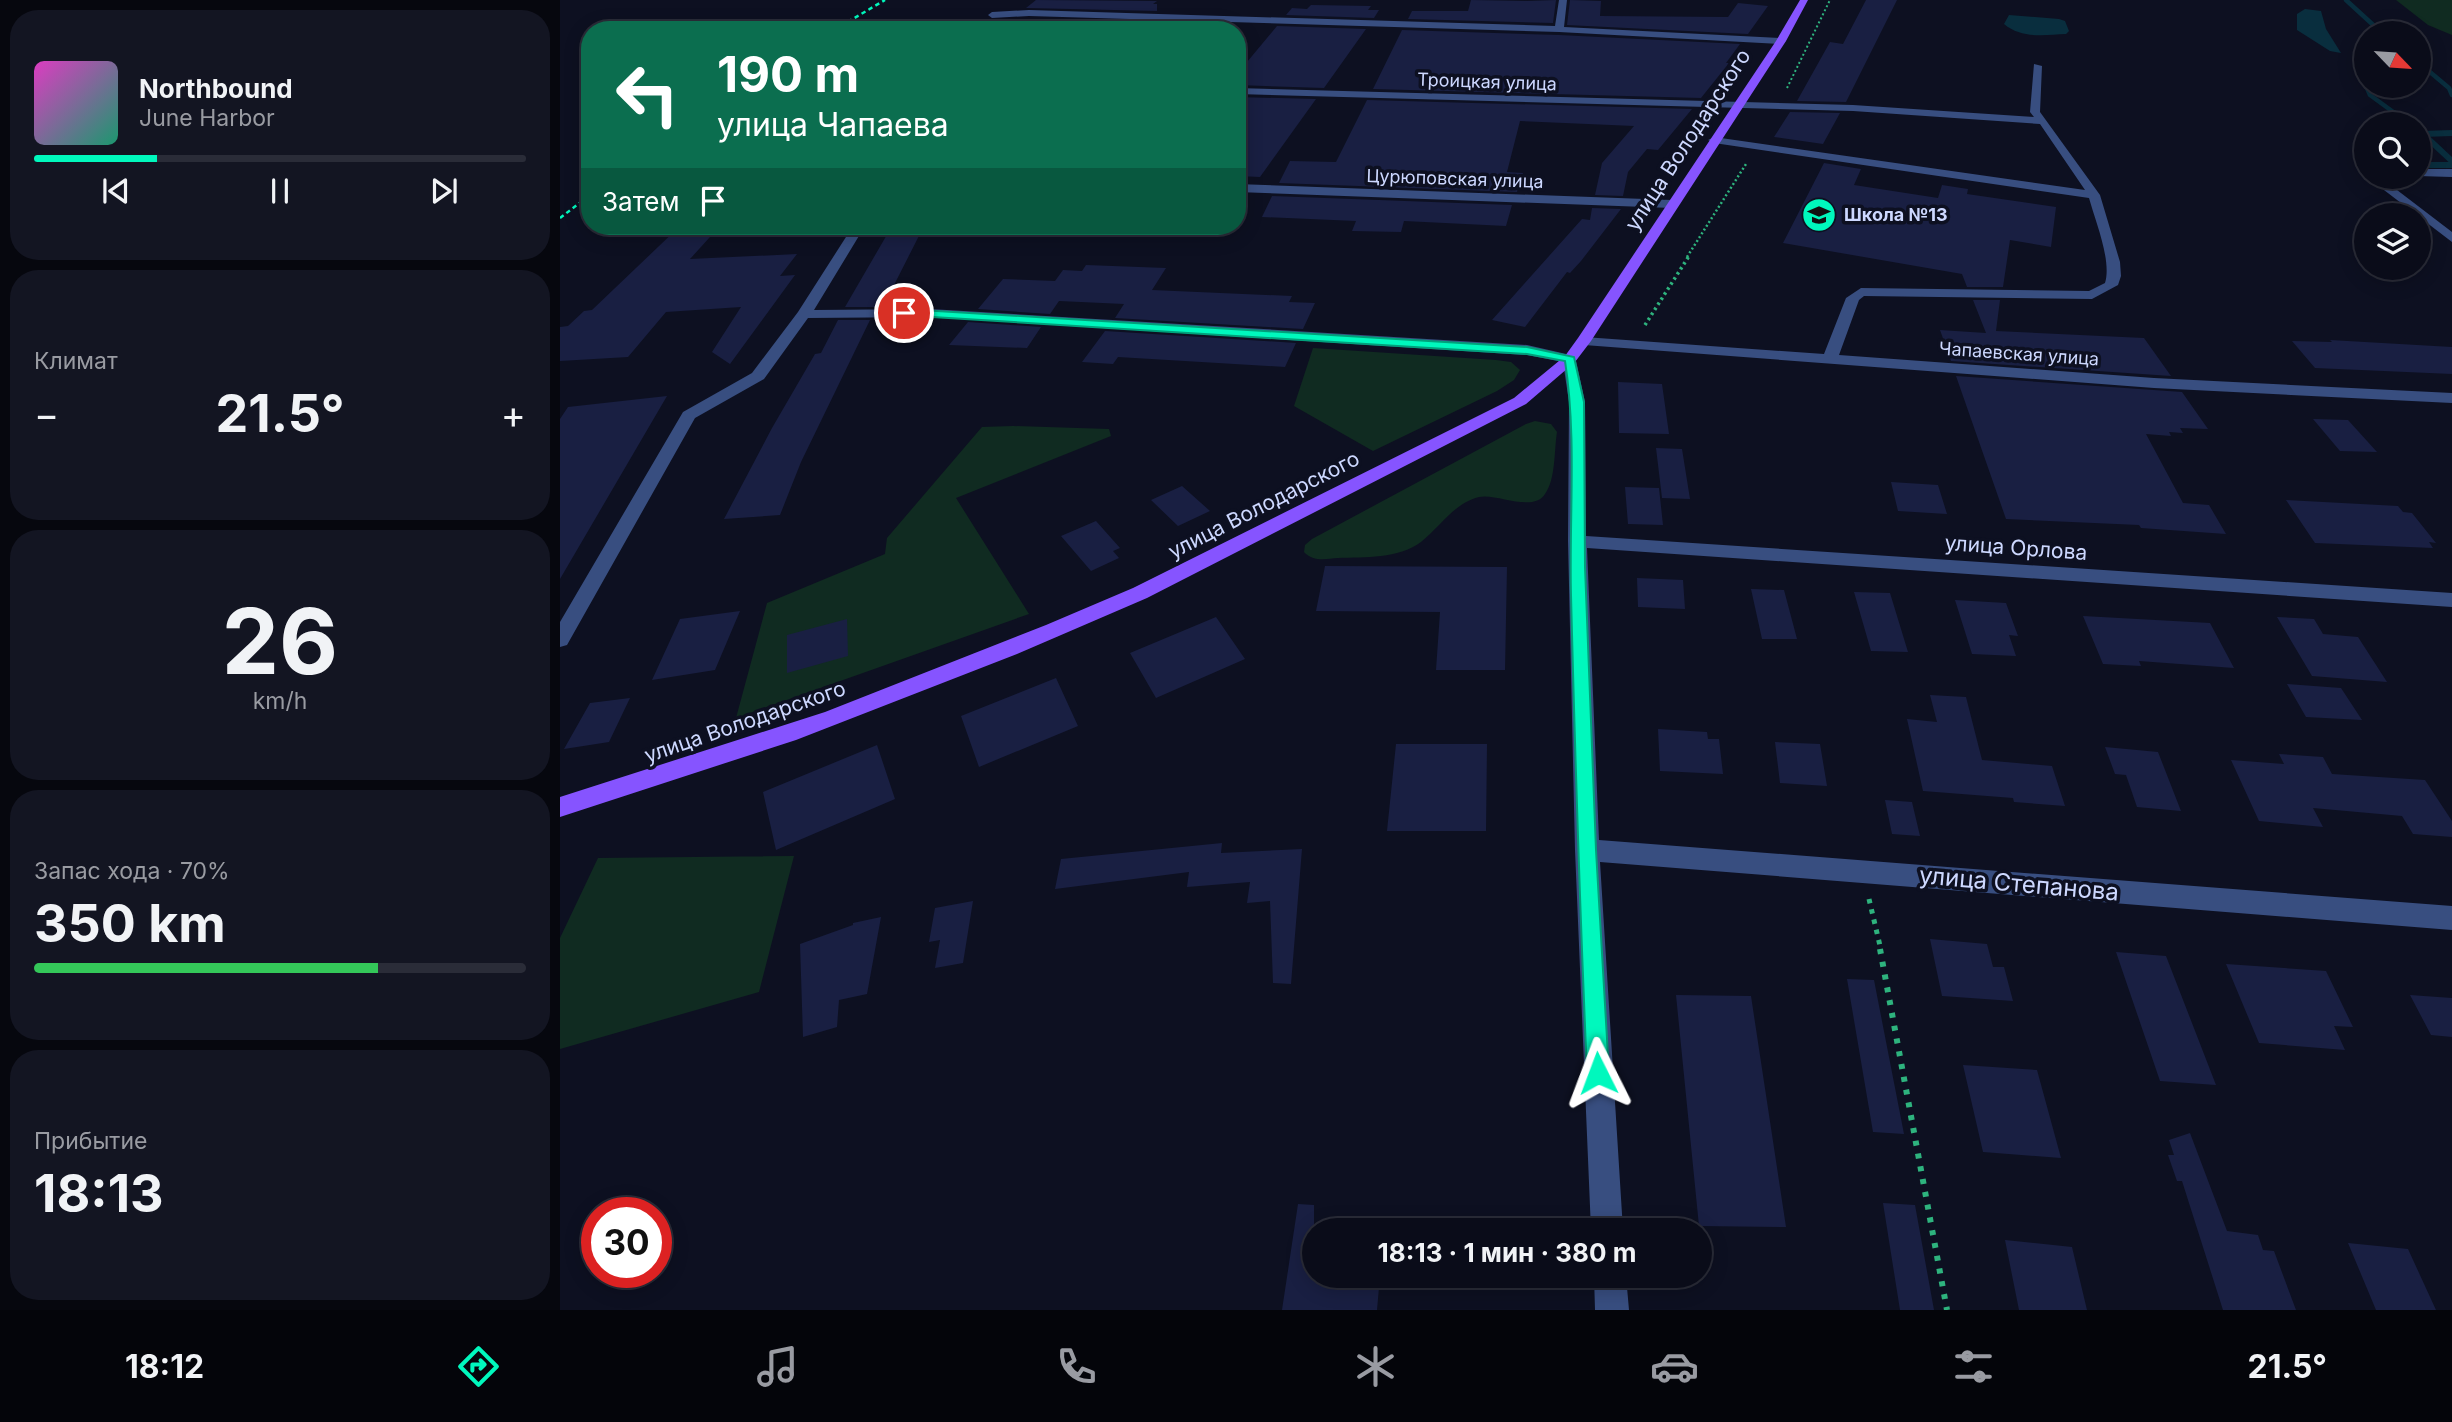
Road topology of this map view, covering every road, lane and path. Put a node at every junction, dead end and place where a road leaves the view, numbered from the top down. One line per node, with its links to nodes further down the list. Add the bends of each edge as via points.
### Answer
1 (1563, 0): 7 (street)
2 (1804, 0): 8 (main road, улица Володарского)
3 (1830, 0): 12 (path)
4 (1003, 3): 5 (street, via 989,19 1029,13)
5 (1147, 18): 6 (street); 7 (street)
6 (1144, 21)
7 (1559, 29): 8 (street)
8 (1781, 41): 11 (main road, улица Володарского)
9 (2037, 66): 13 (street, via 2035,112)
10 (1246, 91): 11 (street, Троицкая улица)
11 (1736, 107): 12 (street, Троицкая улица); 14 (main road, улица Володарского)
12 (1777, 108): 13 (street, Троицкая улица, via 1853,108)
13 (2040, 121): 20 (street)
14 (1714, 140): 15 (street); 21 (main road, улица Володарского)
15 (1757, 146): 20 (street); 25 (path)
16 (2431, 172): 17 (street)
17 (2452, 173)
18 (1246, 188): 21 (street, Цурюповская улица)
19 (2389, 189): 23 (street)
20 (2094, 195): 27 (street, via 2113,262 2111,285 2104,291 2060,296 1861,292 1853,298)
21 (1672, 204): 26 (main road, улица Володарского)
22 (853, 235): 24 (street)
23 (2452, 238)
24 (804, 314): 26 (street, Чапаевская улица, via 957,314); 31 (street, via 758,376 689,415)
25 (1633, 344): 26 (street, Чапаевская улица); 27 (street, Чапаевская улица)
26 (1577, 350): 29 (street); 32 (main road, улица Володарского, via 1520,401 1140,593 891,696)
27 (1830, 359): 28 (street, Чапаевская улица, via 2154,383)
28 (2452, 398)
29 (1577, 541): 30 (street, улица Орлова); 33 (street)
30 (2452, 600)
31 (560, 640)
32 (560, 807)
33 (1587, 850): 34 (street, улица Степанова); 36 (street)
34 (1862, 871): 35 (street, улица Степанова); 39 (path, via 1886,975)
35 (2452, 918)
36 (1606, 1218)
37 (1611, 1288): 38 (street)
38 (1612, 1310)
39 (1947, 1310)

